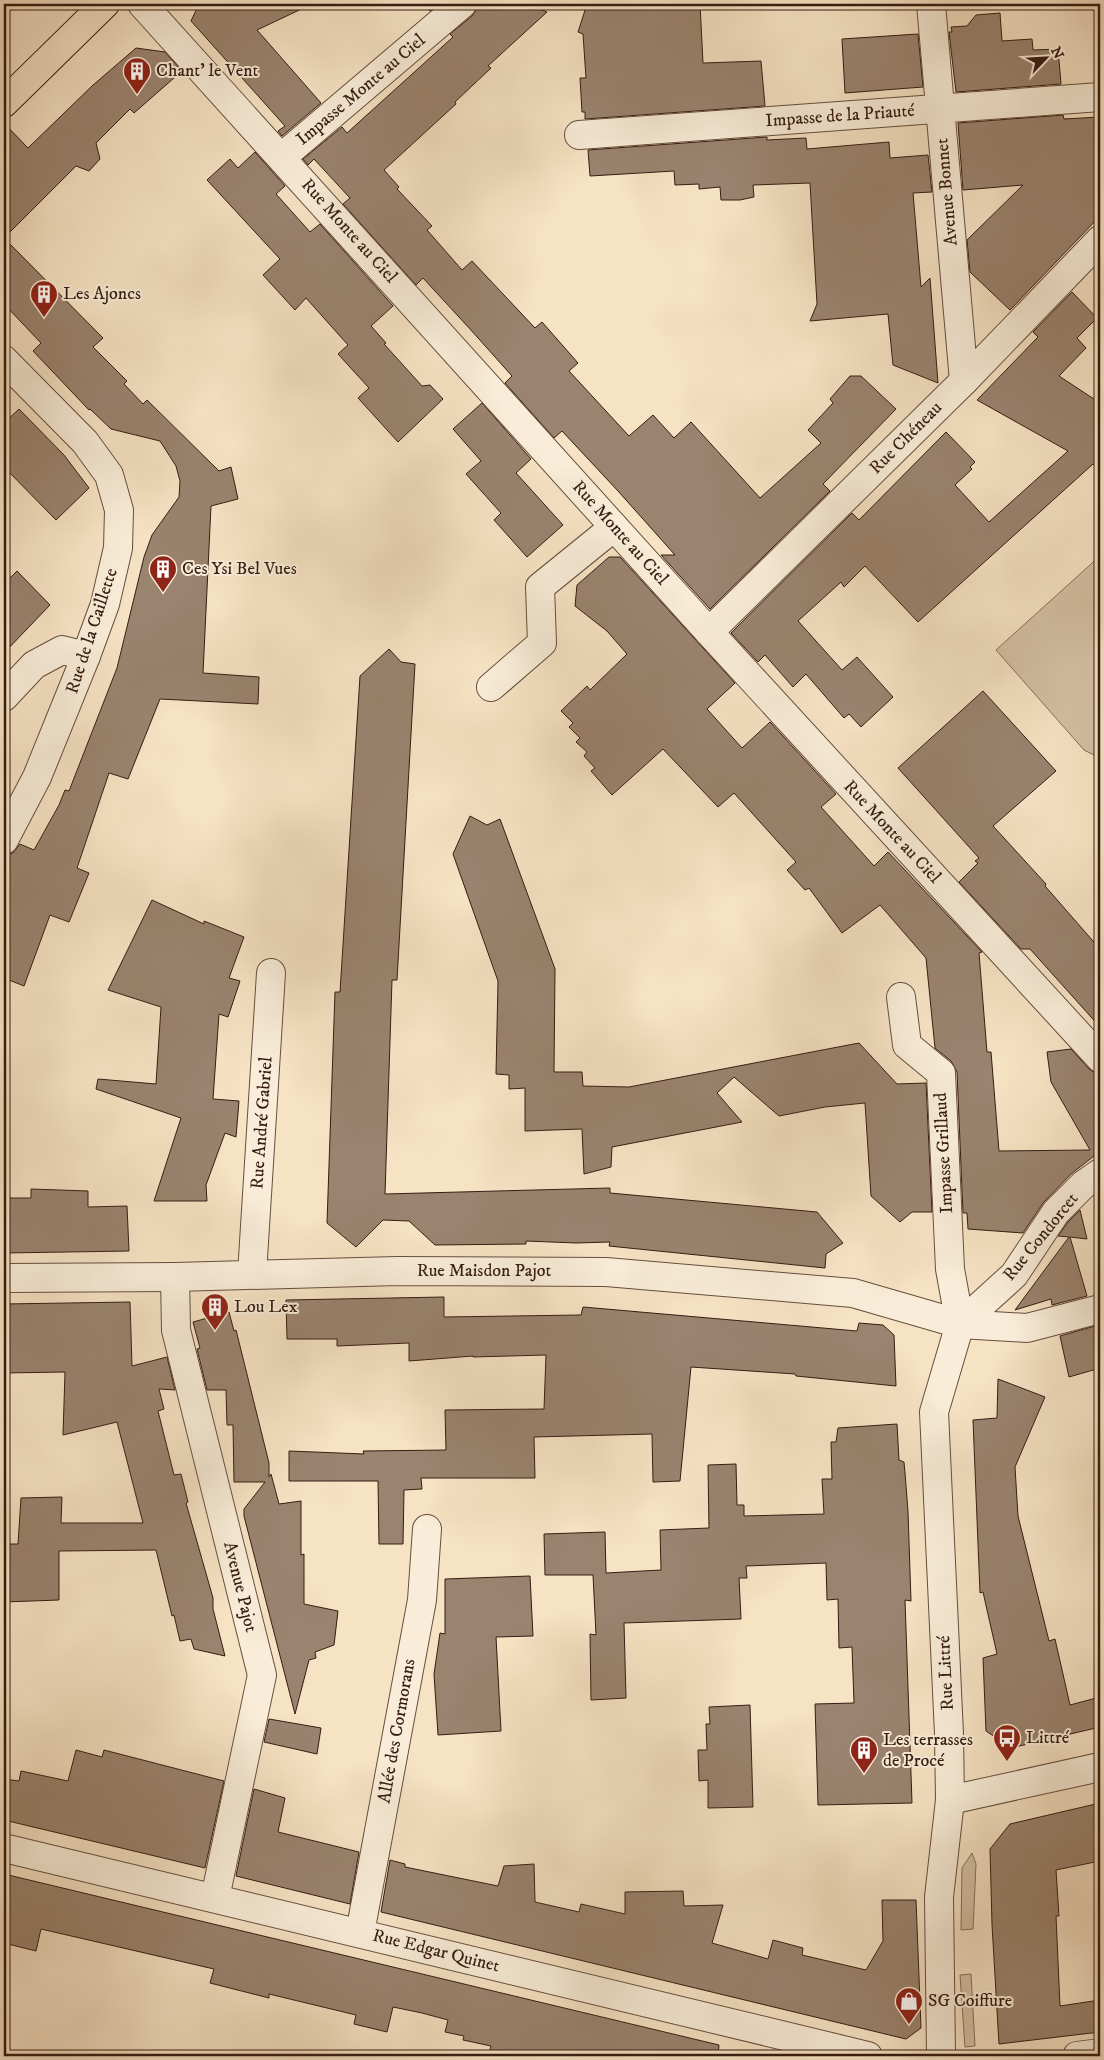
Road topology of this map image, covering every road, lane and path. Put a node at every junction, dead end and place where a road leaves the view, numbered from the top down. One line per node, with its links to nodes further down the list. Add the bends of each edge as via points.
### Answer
1 (105, 4): 6 (main road)
2 (142, 4): 9 (street, Rue Monte au Ciel)
3 (462, 4): 9 (street, Impasse Monte au Ciel)
4 (931, 4): 7 (street, Avenue Bonnet)
5 (1100, 97): 7 (street, Impasse de la Priauté)
6 (4, 103)
7 (940, 109): 8 (street, Impasse de la Priauté); 12 (street, Avenue Bonnet)
8 (579, 135)
9 (282, 157): 13 (street, Rue Monte au Ciel)
10 (1100, 240): 12 (street, Rue Chéneau)
11 (4, 360): 15 (street, Rue de la Caillette, via 84,442 109,475 119,510 118,548 105,604)
12 (964, 381): 14 (street, Rue Chéneau)
13 (614, 527): 14 (street, Rue Monte au Ciel); 16 (street, via 540,587 542,643)
14 (709, 632): 21 (street, Rue Monte au Ciel)
15 (86, 656): 17 (street, via 62,650 34,665); 18 (street, Rue de la Caillette, via 37,777)
16 (491, 687)
17 (4, 697)
18 (4, 840)
19 (272, 973): 23 (street, Rue André Gabriel)
20 (901, 997): 27 (street, Impasse Grillaud, via 906,1045 941,1073 950,1268)
21 (1100, 1058)
22 (1100, 1172): 27 (street, Rue Condorcet, via 1056,1212 1014,1275)
23 (252, 1274): 24 (street, Rue Maisdon Pajot); 27 (street, Rue Maisdon Pajot, via 606,1272 853,1293)
24 (175, 1277): 25 (street, Rue Maisdon Pajot); 32 (street, Avenue Pajot, via 176,1330 262,1675)
25 (4, 1278)
26 (1100, 1309): 27 (street, Rue Maisdon Pajot, via 1027,1328)
27 (960, 1324): 30 (street, Rue Littré, via 934,1412)
28 (427, 1529): 33 (street, Allée des Cormorans, via 422,1600)
29 (1100, 1767): 30 (street)
30 (950, 1800): 36 (street, Rue Littré, via 939,1896)
31 (4, 1848): 32 (street, Rue Edgar Quinet)
32 (215, 1898): 33 (street, Rue Edgar Quinet)
33 (360, 1933): 35 (street, Rue Edgar Quinet)
34 (1100, 2053): 37 (street)
35 (868, 2056)
36 (941, 2056)
37 (1077, 2056)

